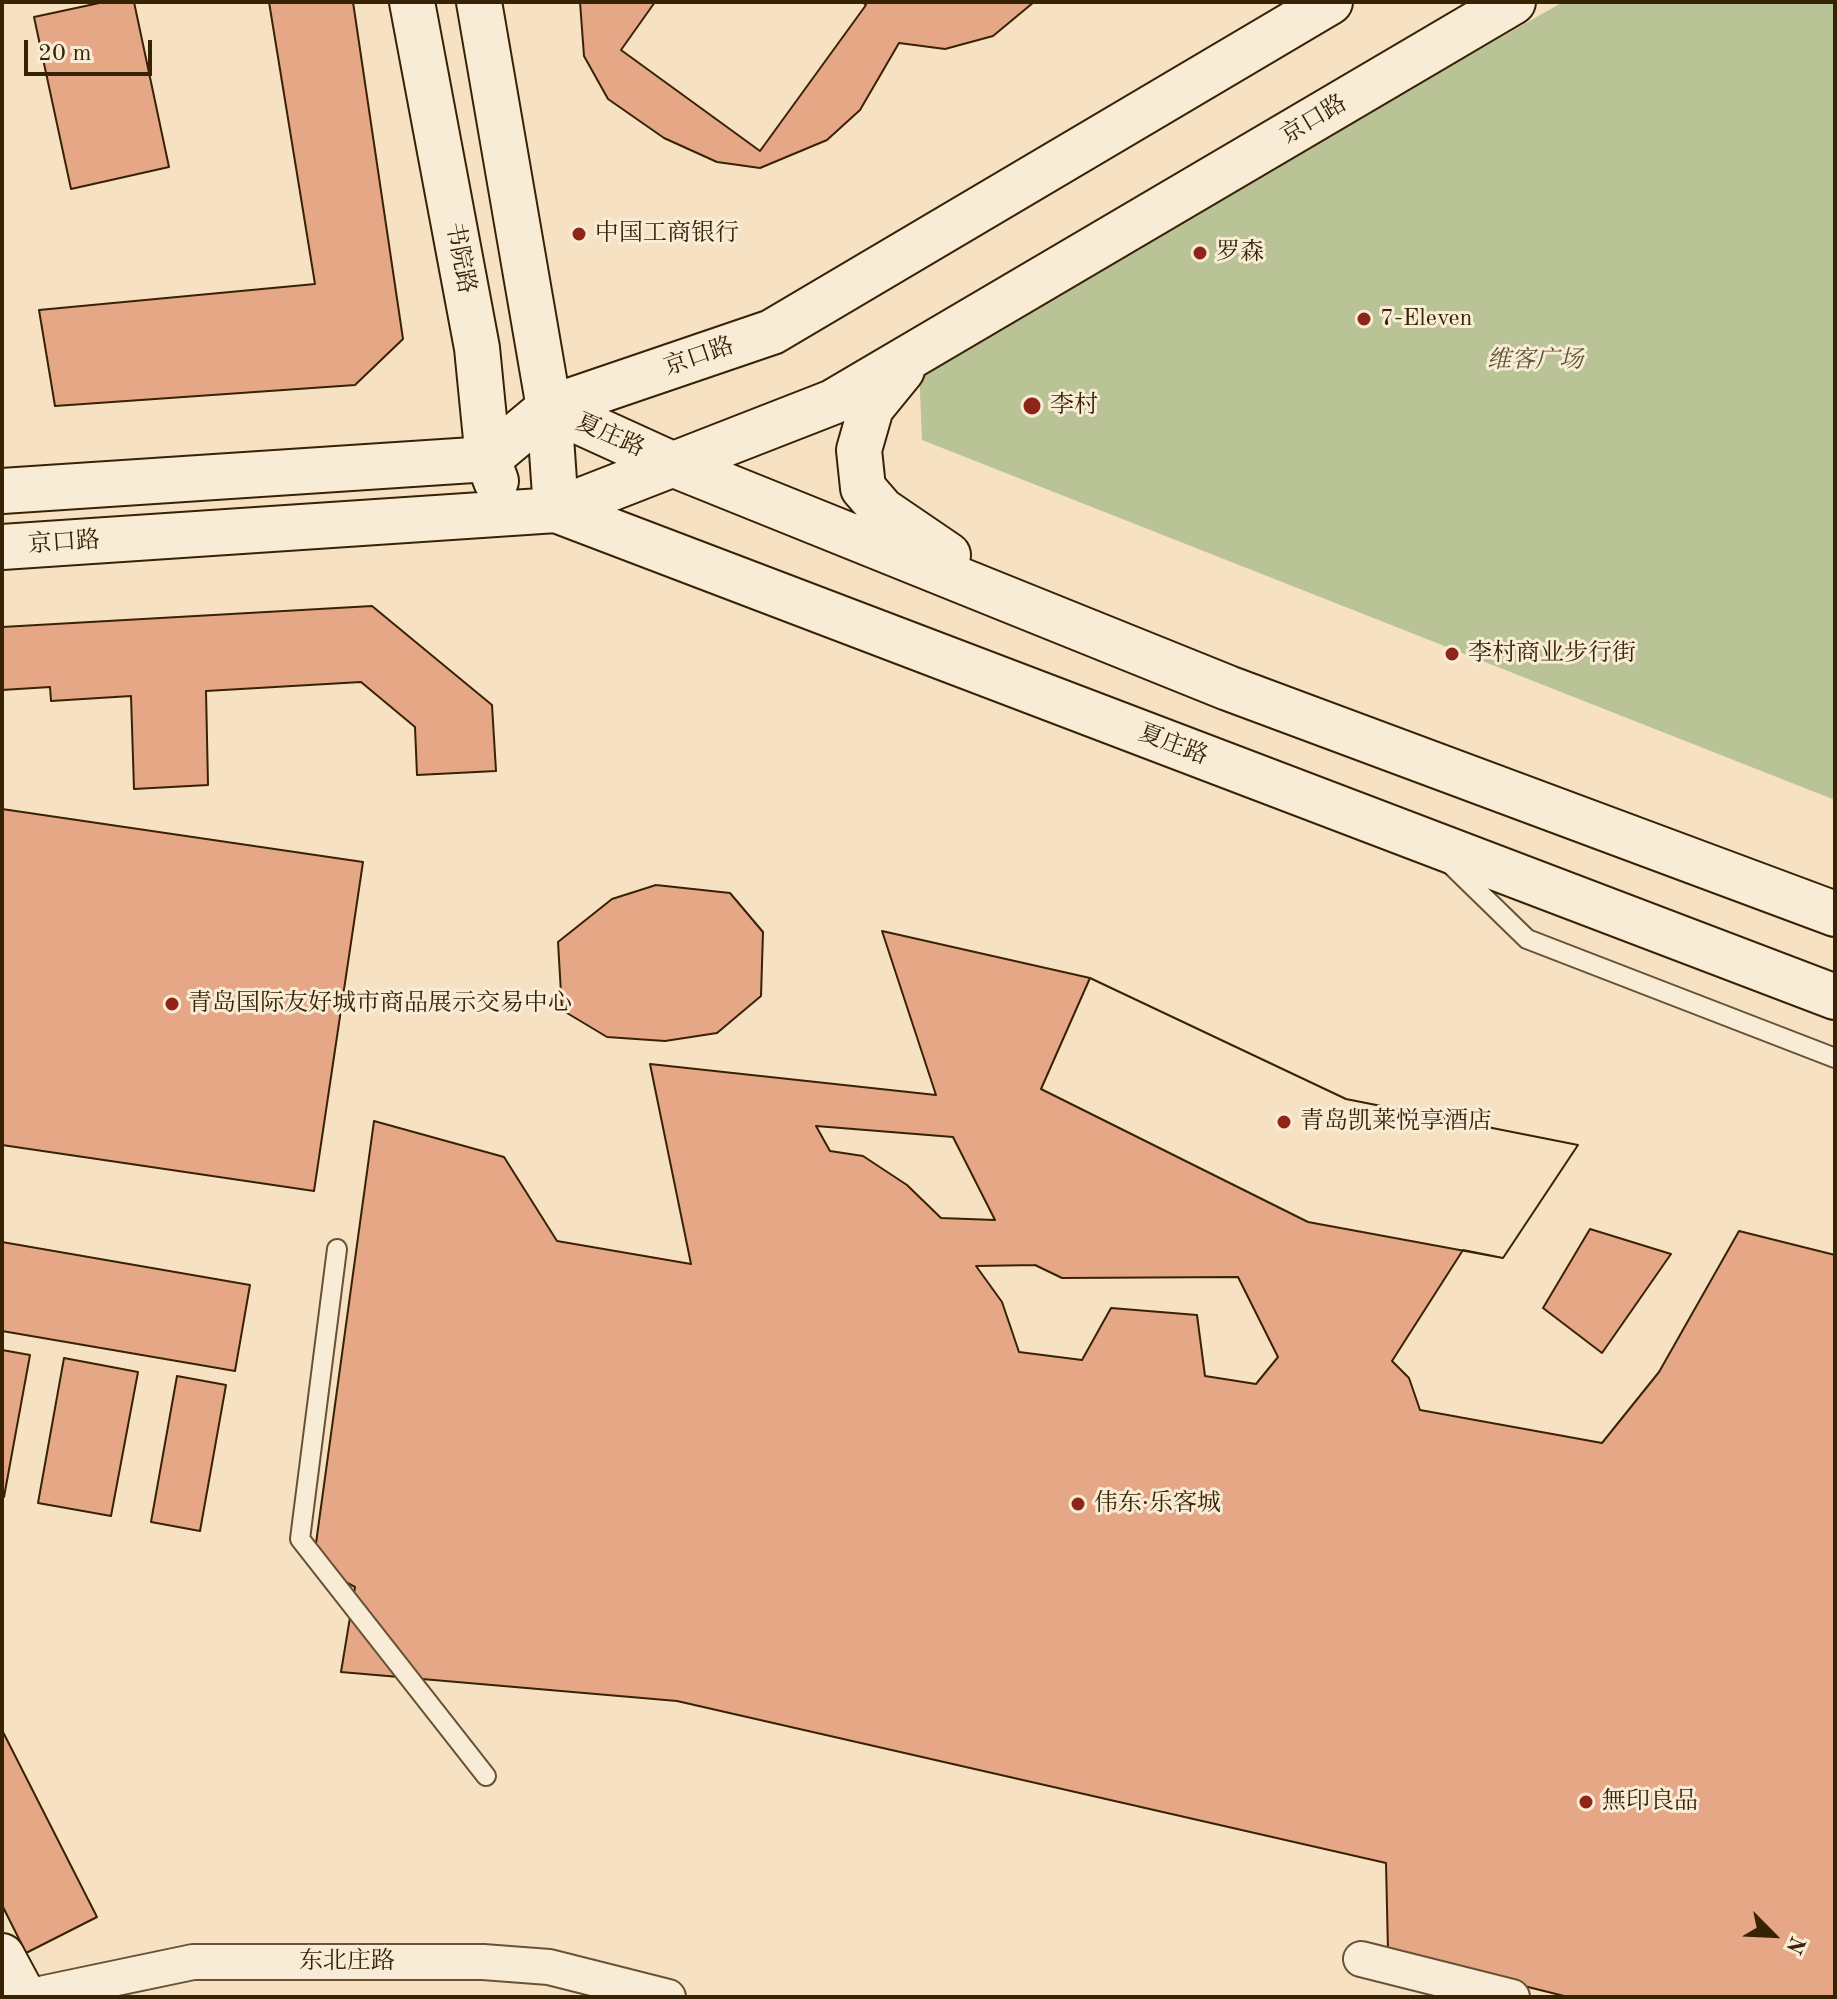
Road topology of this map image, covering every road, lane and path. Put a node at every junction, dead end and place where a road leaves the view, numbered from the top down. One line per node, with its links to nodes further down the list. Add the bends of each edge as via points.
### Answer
1 (412, 2): 7 (main road, 书院路, via 477,348)
2 (479, 2): 6 (main road)
3 (1330, 2): 6 (main road, 京口路, via 772,332)
4 (1513, 2): 5 (main road, 京口路)
5 (913, 355): 8 (main road, 京口路, via 833,402); 13 (main road, via 871,408 859,450 863,488 882,510 955,559)
6 (549, 408): 7 (main road, 京口路); 8 (main road, 夏庄路); 10 (main road)
7 (488, 459): 9 (main road); 11 (main road, 书院路)
8 (672, 464): 10 (main road, 京口路); 13 (main road, 夏庄路)
9 (2, 491)
10 (556, 510): 11 (main road, 夏庄路); 14 (main road, 夏庄路)
11 (508, 513): 12 (main road, 京口路)
12 (2, 547)
13 (992, 593): 15 (main road, 夏庄路, via 1228,688)
14 (1427, 841): 16 (main road, 夏庄路); 17 (lane, via 1527,939)
15 (1835, 914)
16 (1835, 997)
17 (1835, 1058)
18 (337, 1249): 19 (lane, via 300,1539)
19 (486, 1776)
20 (2, 1956): 22 (main road)
21 (1361, 1959): 24 (street)
22 (25, 1997): 23 (street, 东北庄路, via 193,1962 483,1962 549,1967)
23 (668, 1997)
24 (1512, 1997)

